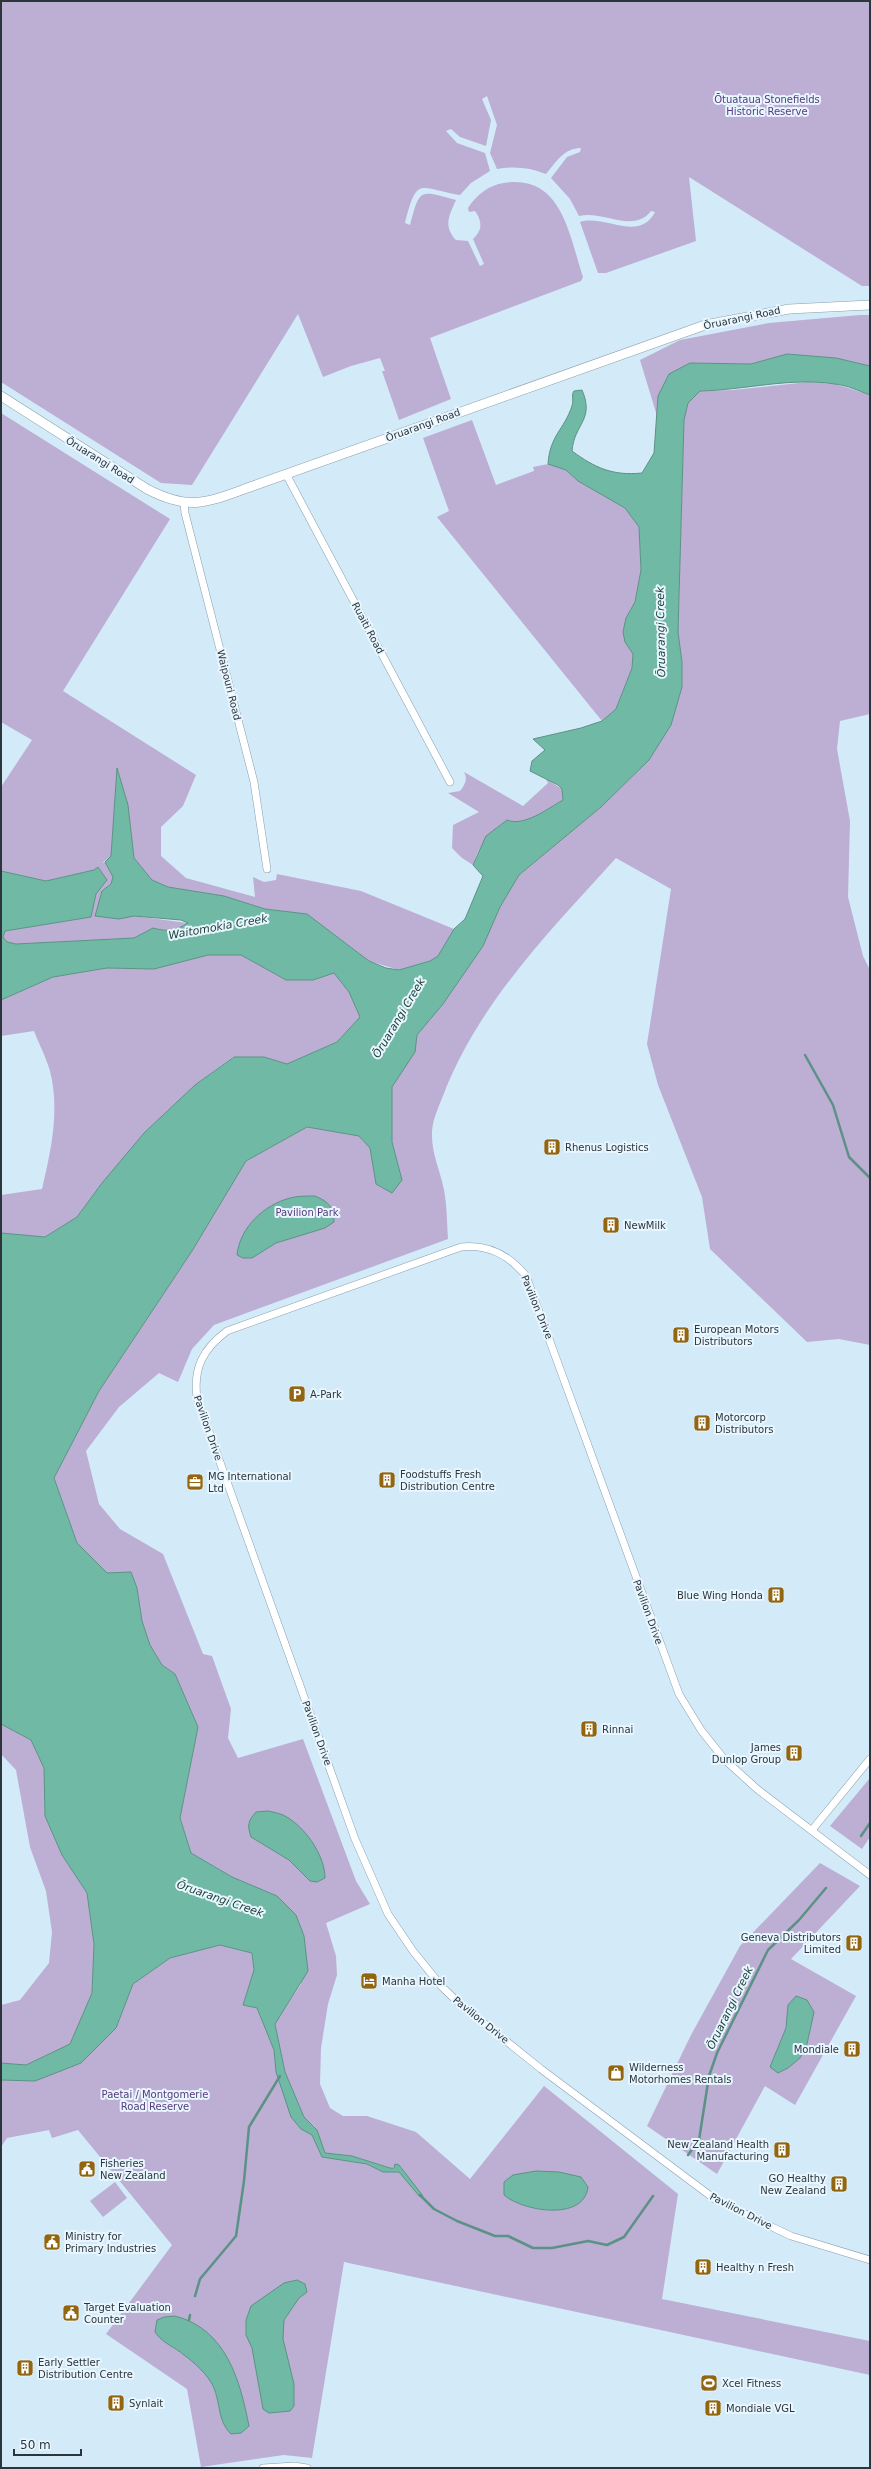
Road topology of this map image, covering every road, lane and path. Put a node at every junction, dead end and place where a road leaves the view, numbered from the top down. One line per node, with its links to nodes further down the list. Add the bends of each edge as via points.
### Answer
1 (870, 305): 3 (street, Ōruarangi Road, via 789,309 705,325)
2 (1, 396): 4 (street, Ōruarangi Road, via 147,489 171,501)
3 (286, 474): 4 (street, Ōruarangi Road, via 211,500); 5 (street, Ruaiti Road)
4 (184, 503): 6 (street, Waipouri Road, via 254,782)
5 (450, 782)
6 (267, 869)
7 (870, 1759): 8 (street)
8 (812, 1830): 9 (street, Pavilion Drive); 10 (street, Pavilion Drive, via 757,1789 724,1759 700,1730 678,1694 526,1276 508,1257 483,1247 461,1247 227,1331 206,1350 200,1360 195,1383 197,1398 355,1839 388,1914 413,1952 459,2003 547,2074 716,2200 791,2236)
9 (870, 1875)
10 (870, 2260)
11 (262, 2468): 12 (street)
12 (307, 2468)

